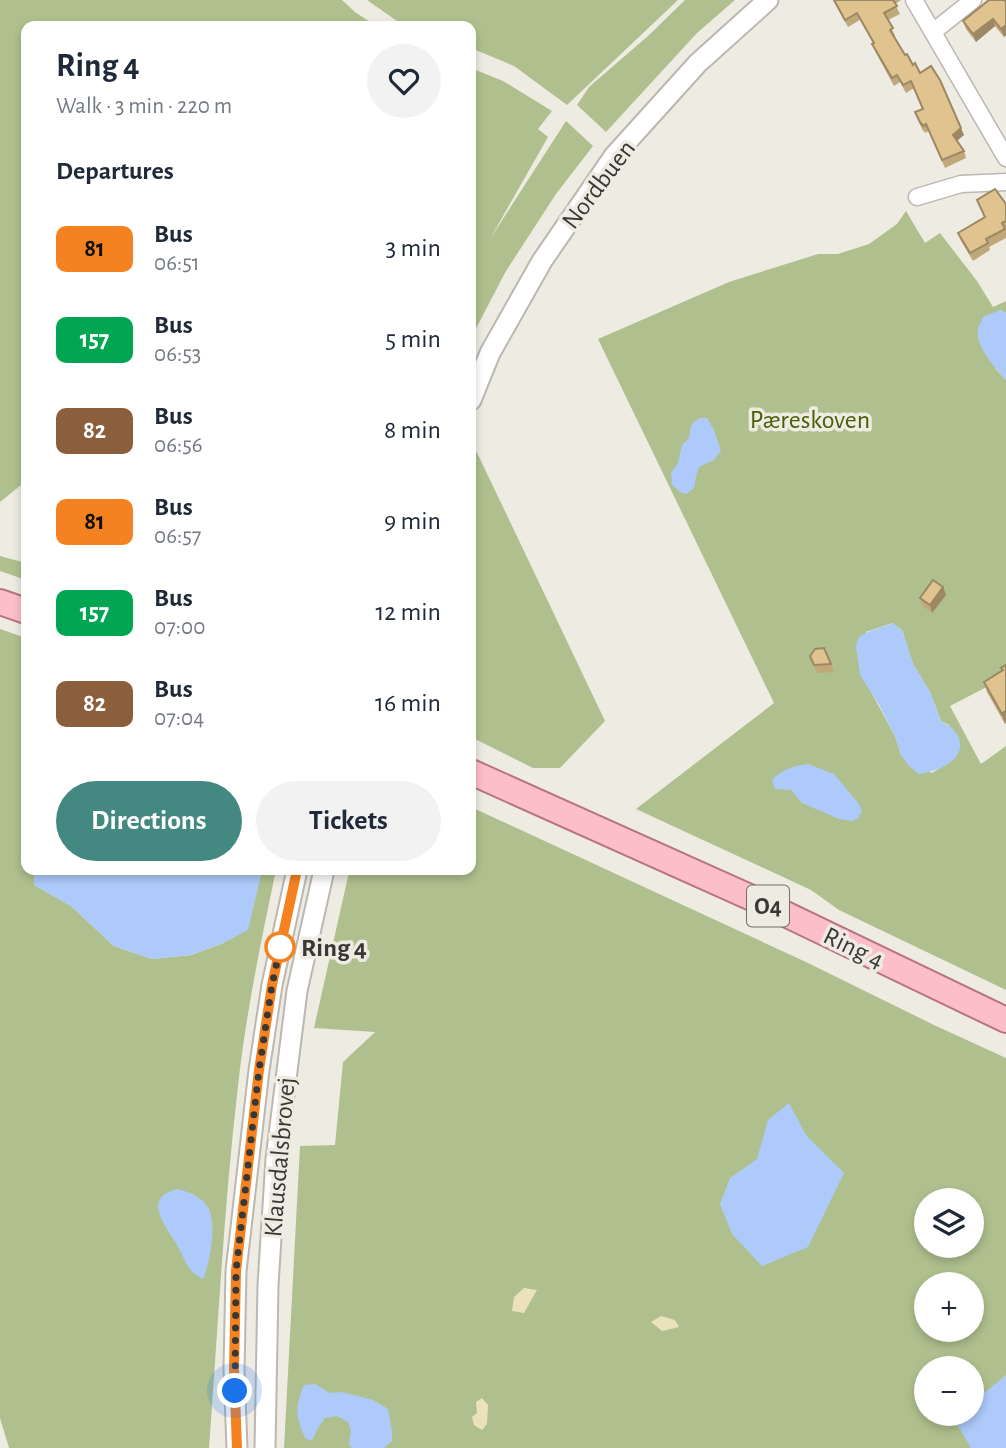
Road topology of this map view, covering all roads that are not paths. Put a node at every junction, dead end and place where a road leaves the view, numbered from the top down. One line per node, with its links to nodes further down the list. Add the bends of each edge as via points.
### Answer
1 (768, 0): 8 (street, Nordbuen, via 698,63 614,156 542,261 490,352)
2 (914, 0): 4 (street)
3 (973, 0): 4 (street)
4 (933, 32): 5 (street)
5 (1006, 158)
6 (1006, 182): 7 (street, via 961,184)
7 (917, 197)
8 (476, 387)
9 (0, 603): 10 (main road)
10 (21, 609)
11 (476, 774): 14 (main road, Ring 4 / O4, via 754,899)
12 (296, 875): 15 (street, Klausdalsbrovej, via 259,1070 236,1271)
13 (323, 875): 16 (street, Klausdalsbrovej, via 297,991 276,1159)
14 (1006, 1020)
15 (237, 1448)
16 (265, 1448)

